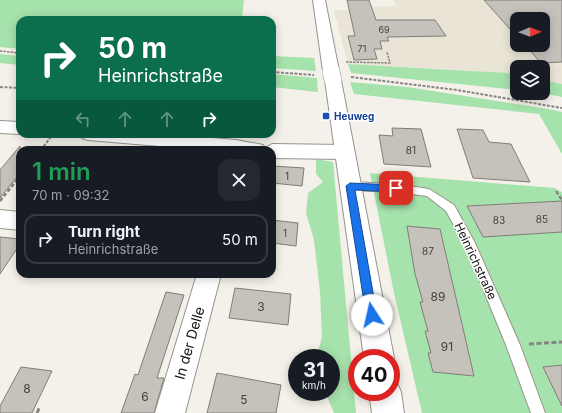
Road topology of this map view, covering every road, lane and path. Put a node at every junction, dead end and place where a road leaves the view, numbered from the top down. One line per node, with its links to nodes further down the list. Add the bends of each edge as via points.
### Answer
1 (319, 0): 6 (street)
2 (0, 51): 4 (path)
3 (387, 52): 6 (path, via 390,63)
4 (16, 53)
5 (276, 72): 6 (path)
6 (332, 73): 9 (path); 15 (street)
7 (0, 87): 8 (path)
8 (16, 88)
9 (562, 108)
10 (0, 127): 11 (street)
11 (16, 128)
12 (137, 138): 13 (street)
13 (236, 146)
14 (276, 151): 15 (street)
15 (344, 152): 17 (street)
16 (16, 181): 20 (path)
17 (350, 186): 25 (lane, Heinrichstraße, via 396,188 429,193 450,208 470,243); 26 (street)
18 (556, 191): 19 (path)
19 (562, 200)
20 (0, 201)
21 (0, 219): 22 (street)
22 (16, 221)
23 (208, 278): 30 (street, In der Delle)
24 (562, 342): 25 (path)
25 (513, 345): 32 (lane, Heinrichstraße)
26 (377, 349)
27 (386, 401): 31 (street)
28 (40, 406): 29 (path)
29 (37, 413)
30 (170, 413)
31 (388, 413)
32 (538, 413)

